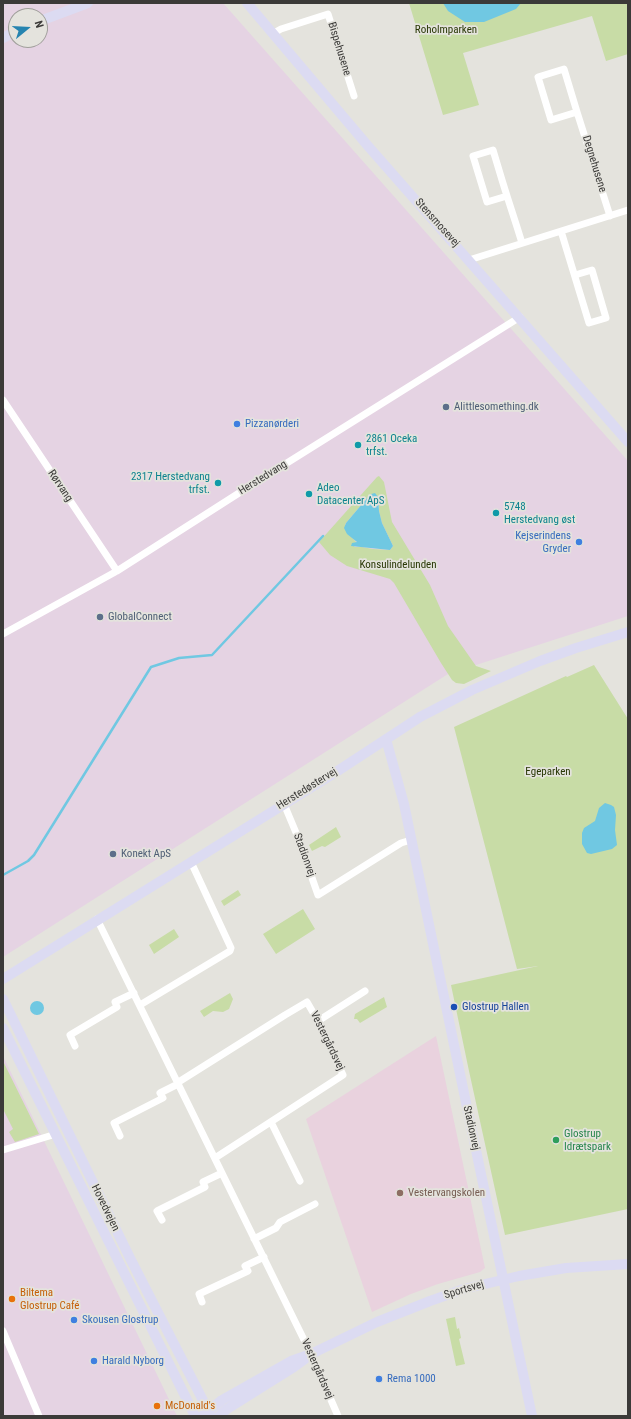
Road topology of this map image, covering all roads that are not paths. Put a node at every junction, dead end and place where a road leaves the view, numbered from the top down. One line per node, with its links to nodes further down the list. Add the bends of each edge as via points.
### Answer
1 (88, 3): 3 (street)
2 (247, 3): 4 (street, Stensmosevej)
3 (48, 19)
4 (272, 34): 5 (street, Bispehusene, via 328,14); 12 (street, Stensmosevej)
5 (354, 96)
6 (577, 112): 6 (street, Degnehusene, via 564,68 538,76 551,120); 9 (street, Degnehusene)
7 (507, 196): 7 (street, via 493,150 473,156 487,202); 11 (street)
8 (628, 210): 9 (street)
9 (610, 216): 10 (street)
10 (561, 231): 11 (street); 13 (street)
11 (522, 243): 12 (street)
12 (469, 260): 14 (street, Stensmosevej)
13 (575, 275): 13 (street, via 589,323 606,318 592,270)
14 (520, 317): 16 (street, Stensmosevej); 17 (street, Herstedvang)
15 (3, 400): 17 (street, Rørvang)
16 (628, 442)
17 (117, 571): 19 (street, Herstedvang)
18 (628, 632): 20 (street, Herstedøstervej, via 540,660 472,690 420,717)
19 (3, 634)
20 (386, 739): 21 (street, Herstedøstervej); 22 (street, Stadionvej)
21 (284, 804): 22 (street, Stadionvej, via 318,895 401,842); 23 (street, Herstedøstervej)
22 (411, 840): 46 (street, Stadionvej)
23 (191, 862): 24 (street, Herstedøstervej); 29 (street, via 231,948 230,951)
24 (97, 919): 25 (street, Herstedøstervej); 27 (street, Vestergårdsvej)
25 (3, 979)
26 (365, 991): 30 (street)
27 (134, 993): 29 (street, Vestergårdsvej); 32 (street, via 115,1002 117,1007 70,1035)
28 (3, 999): 50 (street, Hovedvejen)
29 (140, 1006): 33 (street, Vestergårdsvej)
30 (318, 1021): 33 (street, Vestergårdsvej, via 307,1002); 34 (street, Vestergårdsvej, via 344,1075)
31 (3, 1028): 35 (street, Hovedvejen)
32 (75, 1046)
33 (177, 1083): 36 (street, Vestergårdsvej, via 160,1093 163,1098 114,1123); 38 (street, Vestergårdsvej)
34 (271, 1122): 38 (street, Vestergårdsvej); 40 (street)
35 (56, 1134): 37 (street); 52 (street, Hovedvejen)
36 (120, 1136)
37 (3, 1150)
38 (215, 1158): 39 (street, Vestergårdsvej)
39 (222, 1173): 42 (street, via 203,1182 205,1187 157,1211); 43 (street, Vestergårdsvej)
40 (300, 1181)
41 (315, 1204): 43 (street)
42 (162, 1220)
43 (254, 1239): 44 (street, Vestergårdsvej)
44 (264, 1257): 47 (street, via 245,1266 248,1270 198,1294); 49 (street, Vestergårdsvej)
45 (628, 1264): 46 (street, Sportsvej, via 566,1268)
46 (503, 1279): 49 (street, Sportsvej, via 430,1301 377,1322); 55 (street, Stadionvej)
47 (202, 1302)
48 (3, 1331): 51 (street)
49 (311, 1354): 50 (street, Sportsvej, via 291,1361 222,1400); 53 (street, Sportsvej); 54 (street, Vestergårdsvej)
50 (207, 1414)
51 (39, 1416)
52 (195, 1416)
53 (219, 1416)
54 (338, 1416)
55 (532, 1416)

